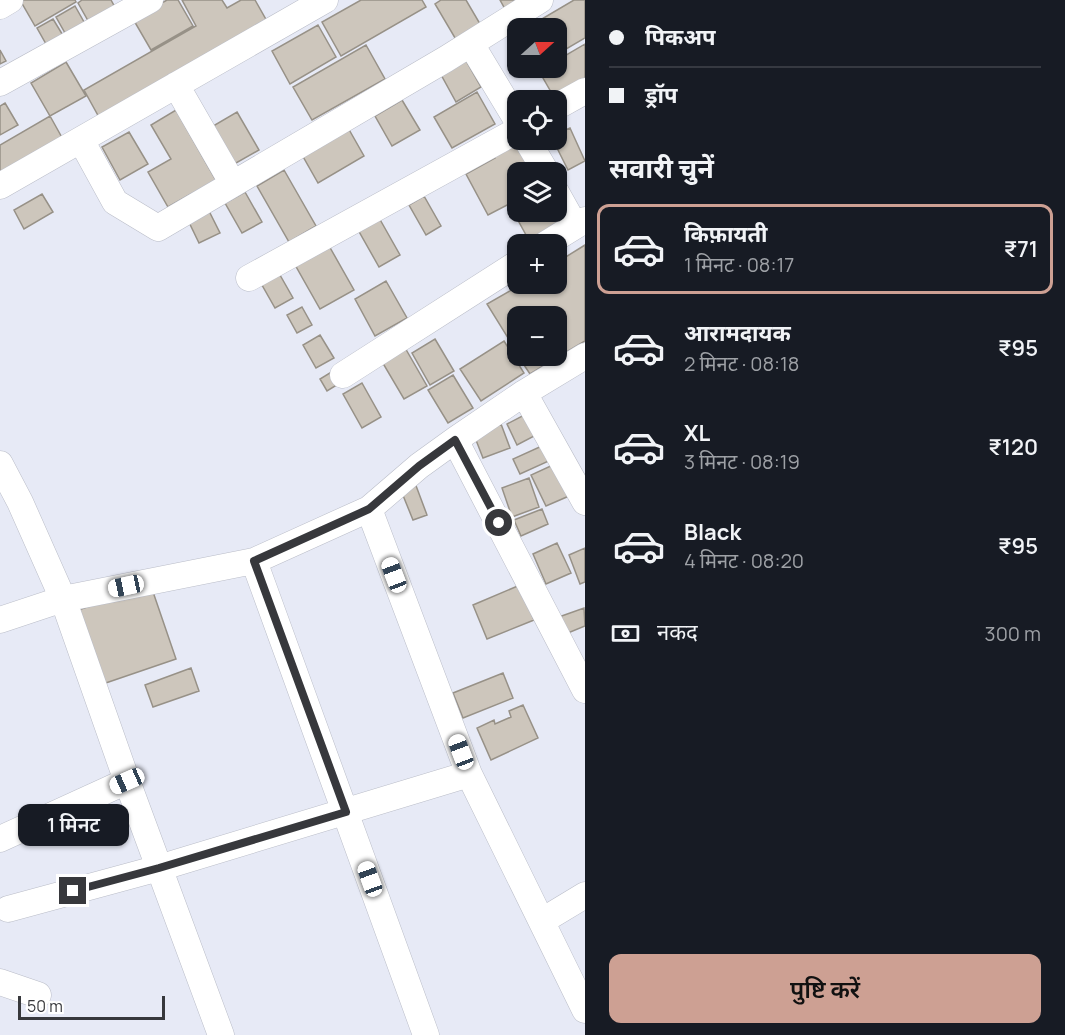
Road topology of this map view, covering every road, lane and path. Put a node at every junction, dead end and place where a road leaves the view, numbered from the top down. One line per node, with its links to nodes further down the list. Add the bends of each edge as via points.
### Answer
1 (10, 0): 5 (street)
2 (150, 0): 7 (street)
3 (324, 0): 8 (street)
4 (540, 0): 6 (street)
5 (0, 6)
6 (471, 44): 11 (street); 14 (street)
7 (0, 83)
8 (176, 85): 13 (street); 14 (street)
9 (585, 91): 10 (street)
10 (567, 101)
11 (507, 104)
12 (507, 136): 20 (street)
13 (81, 140): 14 (street, via 115,202 158,228); 15 (street)
14 (232, 184)
15 (0, 186)
16 (567, 206): 17 (street)
17 (580, 223): 18 (street)
18 (562, 234)
19 (507, 270): 22 (street)
20 (249, 278)
21 (585, 356): 23 (street)
22 (343, 375)
23 (524, 393): 24 (street); 26 (street)
24 (455, 440): 27 (street); 31 (street)
25 (0, 464): 29 (street)
26 (583, 496)
27 (369, 509): 28 (street); 32 (street)
28 (254, 561): 29 (street); 34 (street)
29 (63, 599): 30 (street); 33 (street)
30 (0, 620)
31 (585, 690)
32 (470, 774): 34 (street); 39 (street)
33 (127, 781): 35 (street); 36 (street)
34 (346, 812): 36 (street); 44 (street)
35 (0, 839)
36 (159, 868): 38 (street); 43 (street)
37 (585, 895): 39 (street)
38 (8, 909)
39 (542, 921): 42 (street)
40 (0, 982): 41 (street)
41 (38, 995)
42 (585, 1010)
43 (221, 1035)
44 (426, 1035)

